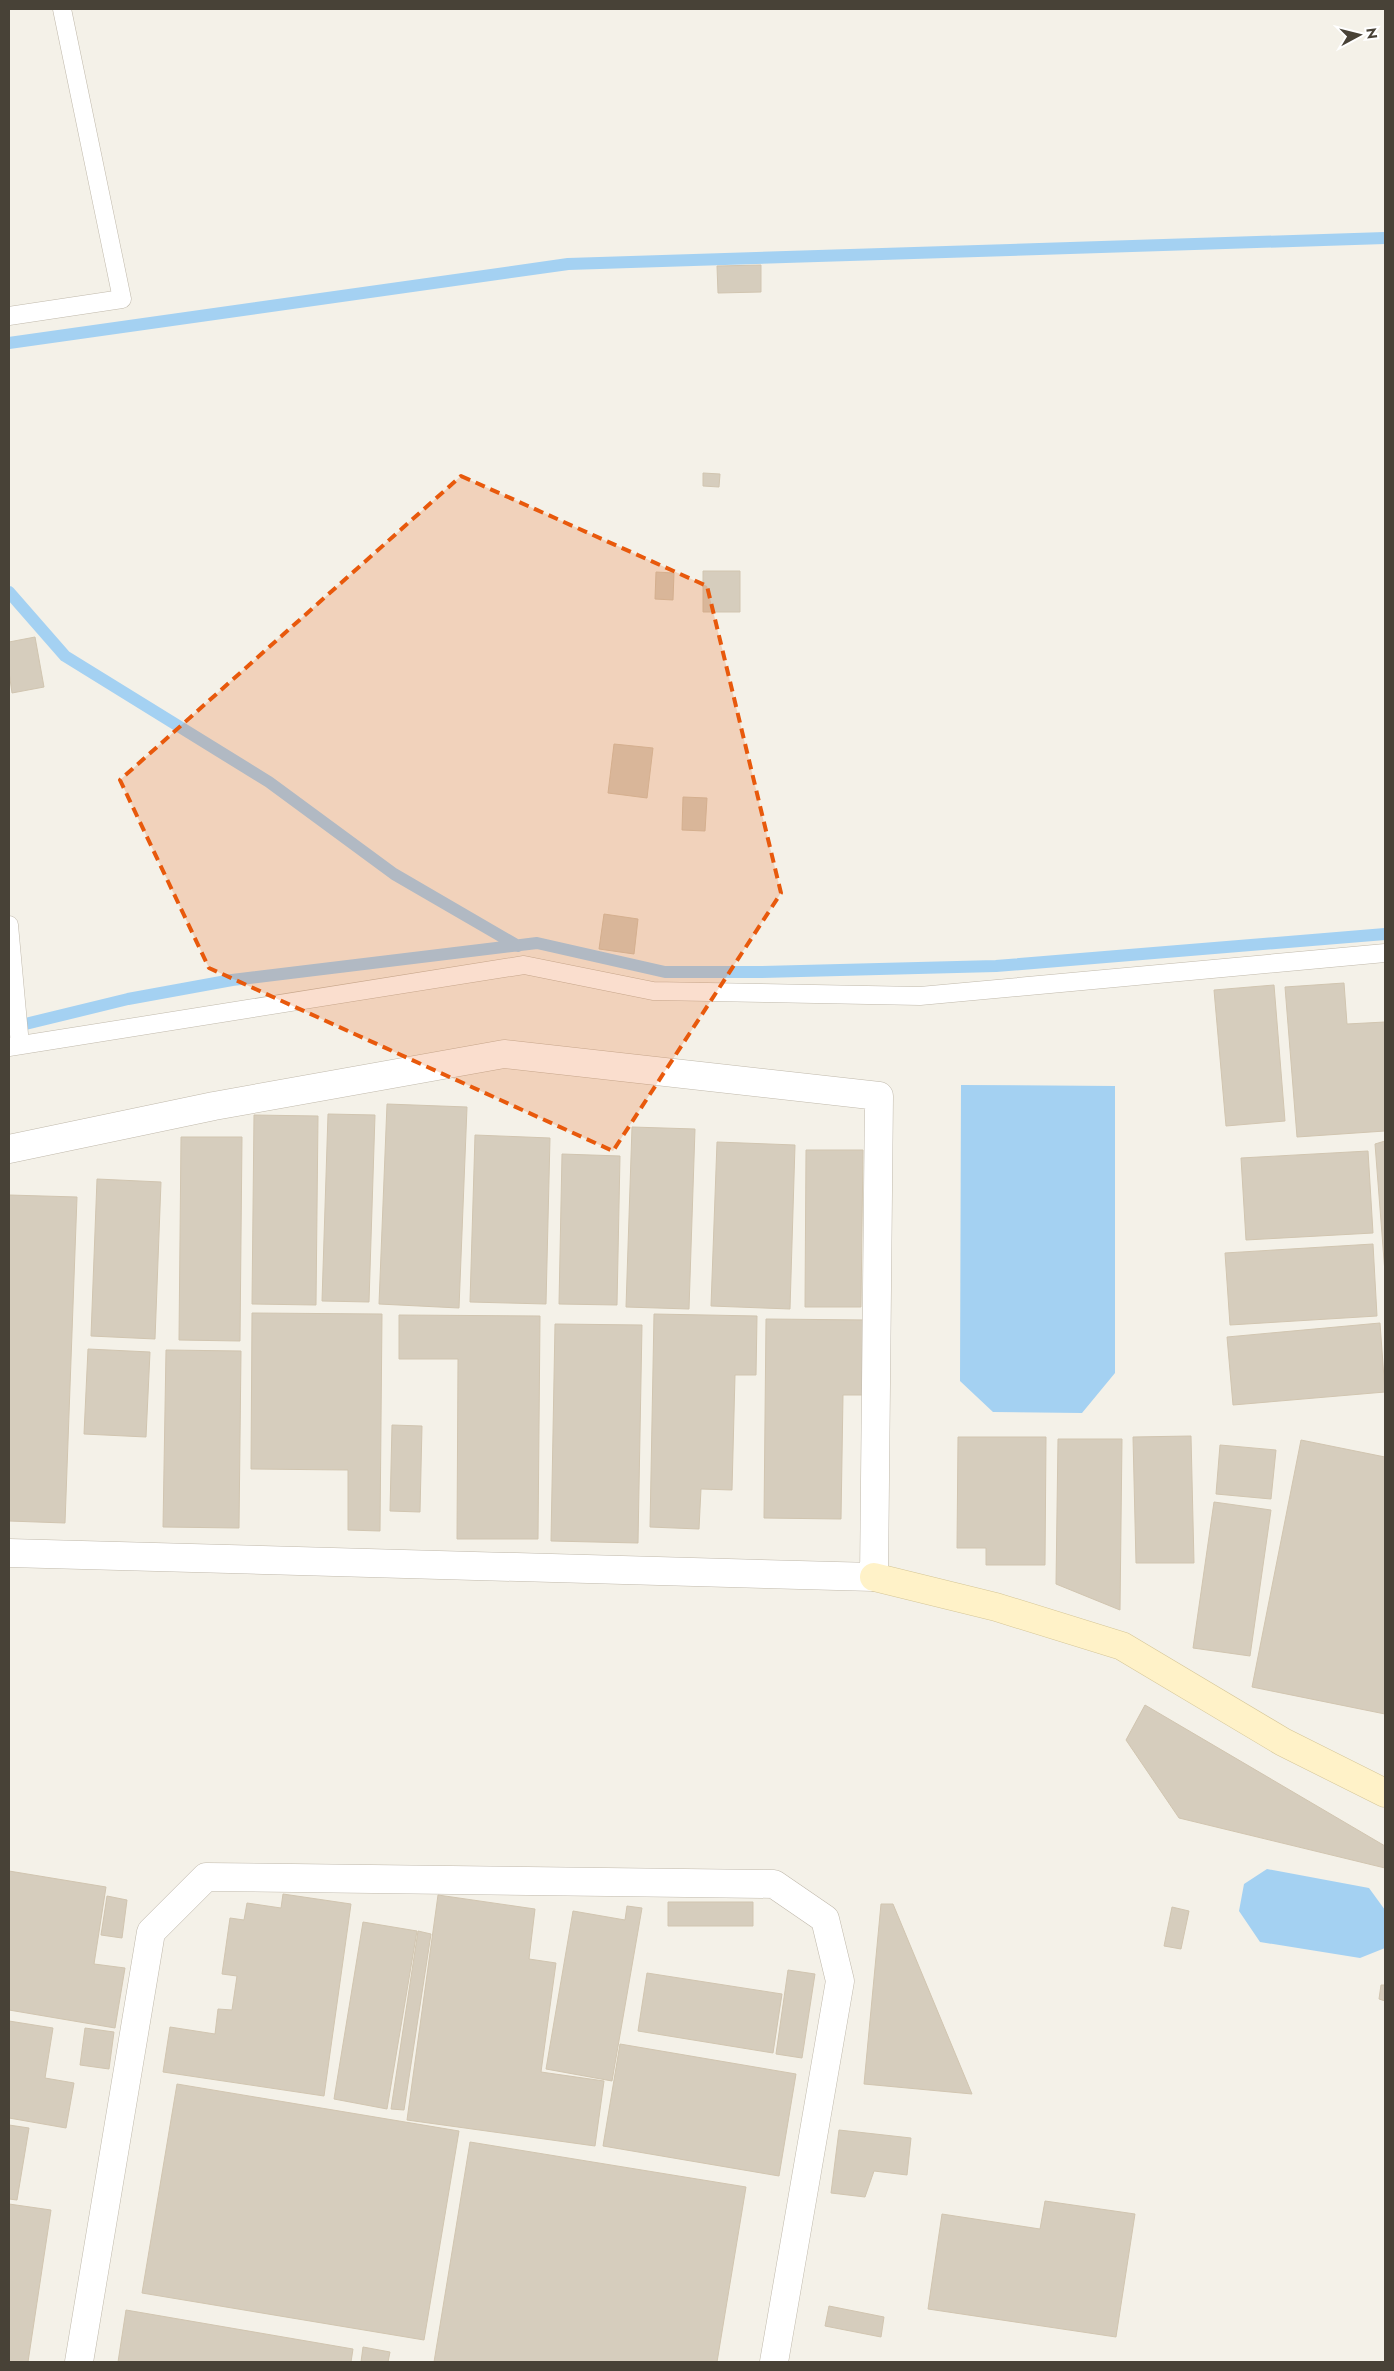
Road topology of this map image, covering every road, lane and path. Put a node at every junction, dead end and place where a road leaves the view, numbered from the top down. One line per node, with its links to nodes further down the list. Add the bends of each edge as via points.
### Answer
1 (62, 9): 2 (lane, via 122,300)
2 (9, 316)
3 (9, 925): 5 (lane, via 17,1008)
4 (1385, 953): 5 (lane, via 920,996 653,991 524,965)
5 (14, 1046)
6 (9, 1149): 8 (street, via 214,1106 504,1054 879,1096)
7 (9, 1553): 8 (street)
8 (874, 1577): 9 (street, via 996,1607 1122,1646 1283,1742)
9 (1385, 1794)
10 (79, 2362): 11 (street, via 151,1932 206,1877 774,1884 825,1919 840,1981)
11 (774, 2362)

